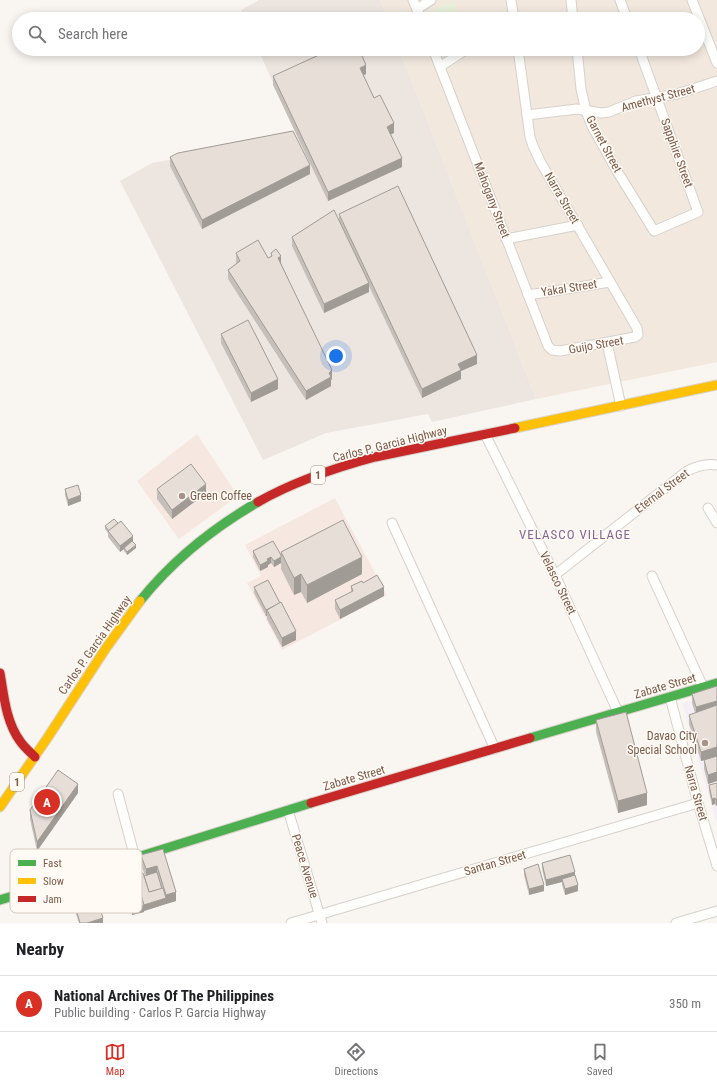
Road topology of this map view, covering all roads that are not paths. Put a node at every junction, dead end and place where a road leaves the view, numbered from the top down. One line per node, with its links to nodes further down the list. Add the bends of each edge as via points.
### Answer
1 (413, 0): 7 (street)
2 (431, 0): 7 (street)
3 (512, 0): 9 (street)
4 (570, 0): 10 (street)
5 (620, 0): 11 (street)
6 (692, 0): 12 (street)
7 (417, 9): 8 (street)
8 (418, 12)
9 (513, 12)
10 (572, 12)
11 (624, 12)
12 (697, 12)
13 (705, 33): 19 (street)
14 (437, 56): 20 (street, Mahogany Street)
15 (456, 56): 20 (street)
16 (519, 56): 24 (street, Narra Street)
17 (578, 56): 23 (street, Garnet Street)
18 (642, 56): 22 (street, Sapphire Street)
19 (717, 63)
20 (441, 66): 27 (street, Mahogany Street)
21 (717, 81): 22 (street, Amethyst Street)
22 (657, 98): 23 (street, Amethyst Street, via 636,101 609,112); 26 (street, Sapphire Street, via 698,212)
23 (586, 110): 24 (street, Amethyst Street, via 569,109); 26 (street, Garnet Street, via 617,171)
24 (527, 115): 25 (street, Narra Street, via 530,137 537,155)
25 (578, 225): 27 (street); 28 (street, Narra Street)
26 (654, 231)
27 (506, 238): 29 (street, Mahogany Street)
28 (610, 282): 29 (street, Yakal Street); 30 (street, Narra Street, via 637,328)
29 (528, 295): 32 (street, Mahogany Street, via 546,342)
30 (638, 335): 31 (street, Guijo Street)
31 (607, 343): 32 (street, Guijo Street, via 564,351); 34 (street)
32 (552, 350)
33 (717, 385): 34 (main road, Carlos P. Garcia Highway / 1)
34 (621, 406): 35 (main road, Carlos P. Garcia Highway / 1)
35 (485, 434): 40 (street, Velasco Street); 48 (main road, Carlos P. Garcia Highway / 1, via 388,454 318,474 258,502 230,520 190,549 142,599 106,647)
36 (717, 465): 40 (street, Eternal Street, via 704,464 687,471)
37 (708, 508): 38 (street)
38 (717, 522)
39 (392, 523): 47 (street)
40 (555, 575): 46 (street, Velasco Street)
41 (652, 576): 44 (street)
42 (0, 673): 48 (main road, via 15,735)
43 (717, 683): 44 (main road, Zabate Street)
44 (703, 687): 45 (main road, Zabate Street)
45 (670, 697): 46 (main road, Zabate Street); 50 (street, Narra Street)
46 (618, 712): 47 (main road, Zabate Street)
47 (494, 749): 52 (main road, Zabate Street)
48 (35, 757): 51 (main road, Carlos P. Garcia Highway / 1)
49 (118, 794): 53 (street)
50 (698, 803): 55 (street, Narra Street); 59 (street, Santan Street)
51 (0, 807)
52 (288, 810): 54 (main road, Zabate Street); 59 (street, Peace Avenue)
53 (133, 849)
54 (142, 856)
55 (717, 866)
56 (10, 897): 57 (main road, Zabate Street)
57 (0, 900)
58 (717, 911): 61 (street)
59 (321, 919): 60 (street, Santan Street)
60 (291, 923)
61 (676, 923)

